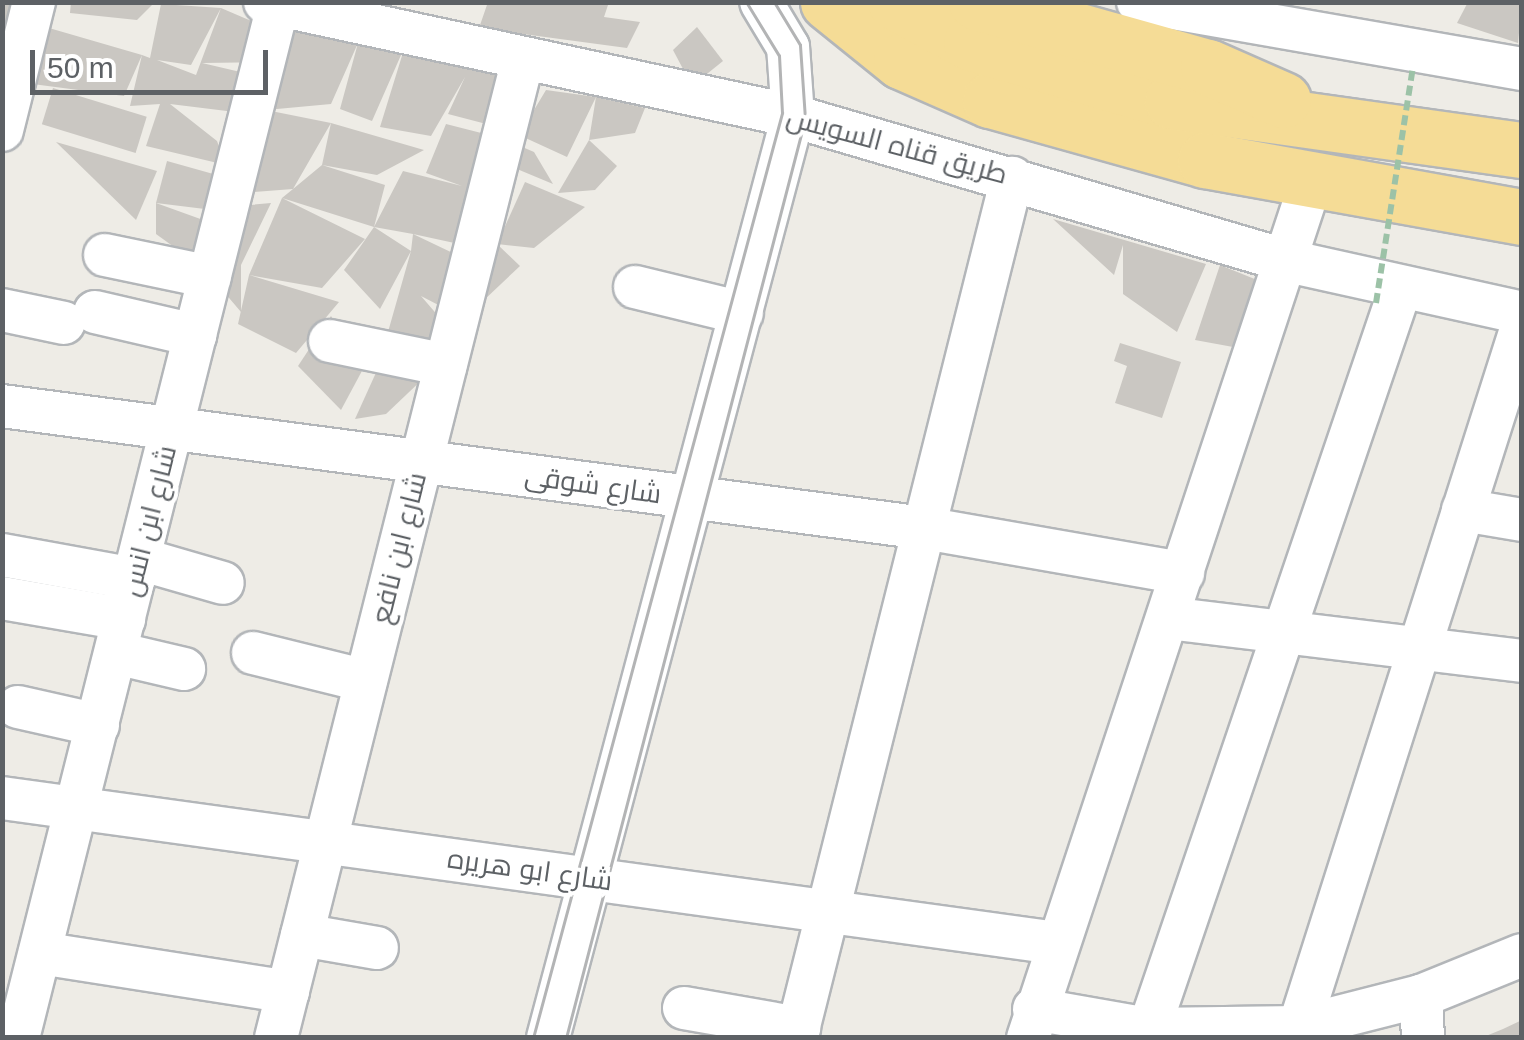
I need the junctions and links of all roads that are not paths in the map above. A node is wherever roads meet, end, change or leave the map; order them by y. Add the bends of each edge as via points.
1 (34, 2) edge
2 (761, 2) edge
3 (828, 2) edge
4 (895, 2) edge
5 (976, 2) edge
6 (1138, 2) edge
7 (272, 4) edge
8 (523, 59) junction
9 (10, 65) edge
10 (1522, 68) edge
11 (794, 116) junction
12 (1331, 122) junction
13 (2, 130) edge
14 (1522, 150) edge
15 (1012, 178) junction
16 (1311, 182) junction
17 (1522, 217) edge
18 (105, 255) dead end
19 (1288, 261) junction
20 (210, 277) junction
21 (635, 286) dead end
22 (1388, 297) junction
23 (2, 310) edge
24 (742, 312) junction
25 (1522, 313) edge
26 (1522, 326) edge
27 (195, 335) junction
28 (330, 341) dead end
29 (446, 365) junction
30 (2, 406) edge
31 (1509, 411) edge
32 (172, 431) junction
33 (420, 462) junction
34 (688, 498) junction
35 (1463, 510) junction
36 (1522, 520) edge
37 (924, 528) junction
38 (2, 555) edge
39 (1183, 573) junction
40 (223, 583) dead end
41 (2, 598) edge
42 (128, 602) junction
43 (1168, 618) junction
44 (1283, 635) junction
45 (1420, 647) junction
46 (253, 654) dead end
47 (1522, 661) edge
48 (184, 668) dead end
49 (366, 682) junction
50 (18, 707) dead end
51 (98, 725) junction
52 (2, 798) edge
53 (76, 808) junction
54 (326, 842) junction
55 (590, 878) junction
56 (828, 912) junction
57 (302, 935) junction
58 (1058, 943) junction
59 (376, 948) dead end
60 (40, 953) junction
61 (1522, 956) edge
62 (288, 992) junction
63 (684, 1008) dead end
64 (1422, 1017) edge
65 (1031, 1024) edge
66 (1319, 1028) edge
67 (1126, 1030) edge
68 (798, 1032) edge
69 (1224, 1034) edge
70 (18, 1038) edge
71 (276, 1038) edge
72 (548, 1038) edge

1 - 9 street
2 - 11 street via 788,47
3 - 16 highway via 901,61 990,100
4 - 12 highway via 1046,69 1172,102
5 - 12 highway via 1208,67
6 - 10 street
7 - 8 street, طريق قناه السويس
7 - 20 street, شارع ابن انس
8 - 11 street, طريق قناه السويس
8 - 29 street, شارع ابن نافع
9 - 13 street
11 - 15 street, طريق قناه السويس
11 - 24 street
12 - 14 highway
15 - 19 street, طريق قناه السويس
15 - 37 street
16 - 17 highway
16 - 19 street
18 - 20 street
19 - 22 street, طريق قناه السويس
19 - 39 street
20 - 27 street, شارع ابن انس
21 - 24 street
22 - 25 street, طريق قناه السويس
22 - 44 street
23 - 27 street
24 - 34 street
26 - 31 street
27 - 32 street, شارع ابن انس
28 - 29 street
29 - 33 street, شارع ابن نافع
30 - 32 street, شارع شوقى
31 - 35 street
32 - 33 street, شارع شوقى
32 - 42 street, شارع ابن انس
33 - 34 street, شارع شوقى
33 - 49 street, شارع ابن نافع
34 - 37 street, شارع شوقى
34 - 55 street
35 - 36 street
35 - 45 street
37 - 39 street, شارع شوقى
37 - 56 street
38 - 42 street
39 - 43 street
40 - 42 street
41 - 42 street
42 - 48 street
42 - 51 street, شارع ابن انس
43 - 44 street
43 - 58 street
44 - 45 street
44 - 67 street
45 - 47 street
45 - 66 street
46 - 49 street
49 - 54 street, شارع ابن نافع
50 - 51 street
51 - 53 street, شارع ابن انس
52 - 53 street, شارع ابو هريره
53 - 54 street, شارع ابو هريره
53 - 60 street, شارع ابن انس
54 - 55 street, شارع ابو هريره
54 - 57 street, شارع ابن نافع
55 - 56 street, شارع ابو هريره
55 - 72 street
56 - 58 street, شارع ابو هريره
56 - 68 street
57 - 59 street
57 - 62 street, شارع ابن نافع
58 - 65 street
60 - 62 street
60 - 70 street, شارع ابن انس
61 - 64 street
62 - 71 street, شارع ابن نافع
63 - 68 street
64 - 66 street
65 - 67 street
66 - 69 street
67 - 69 street

